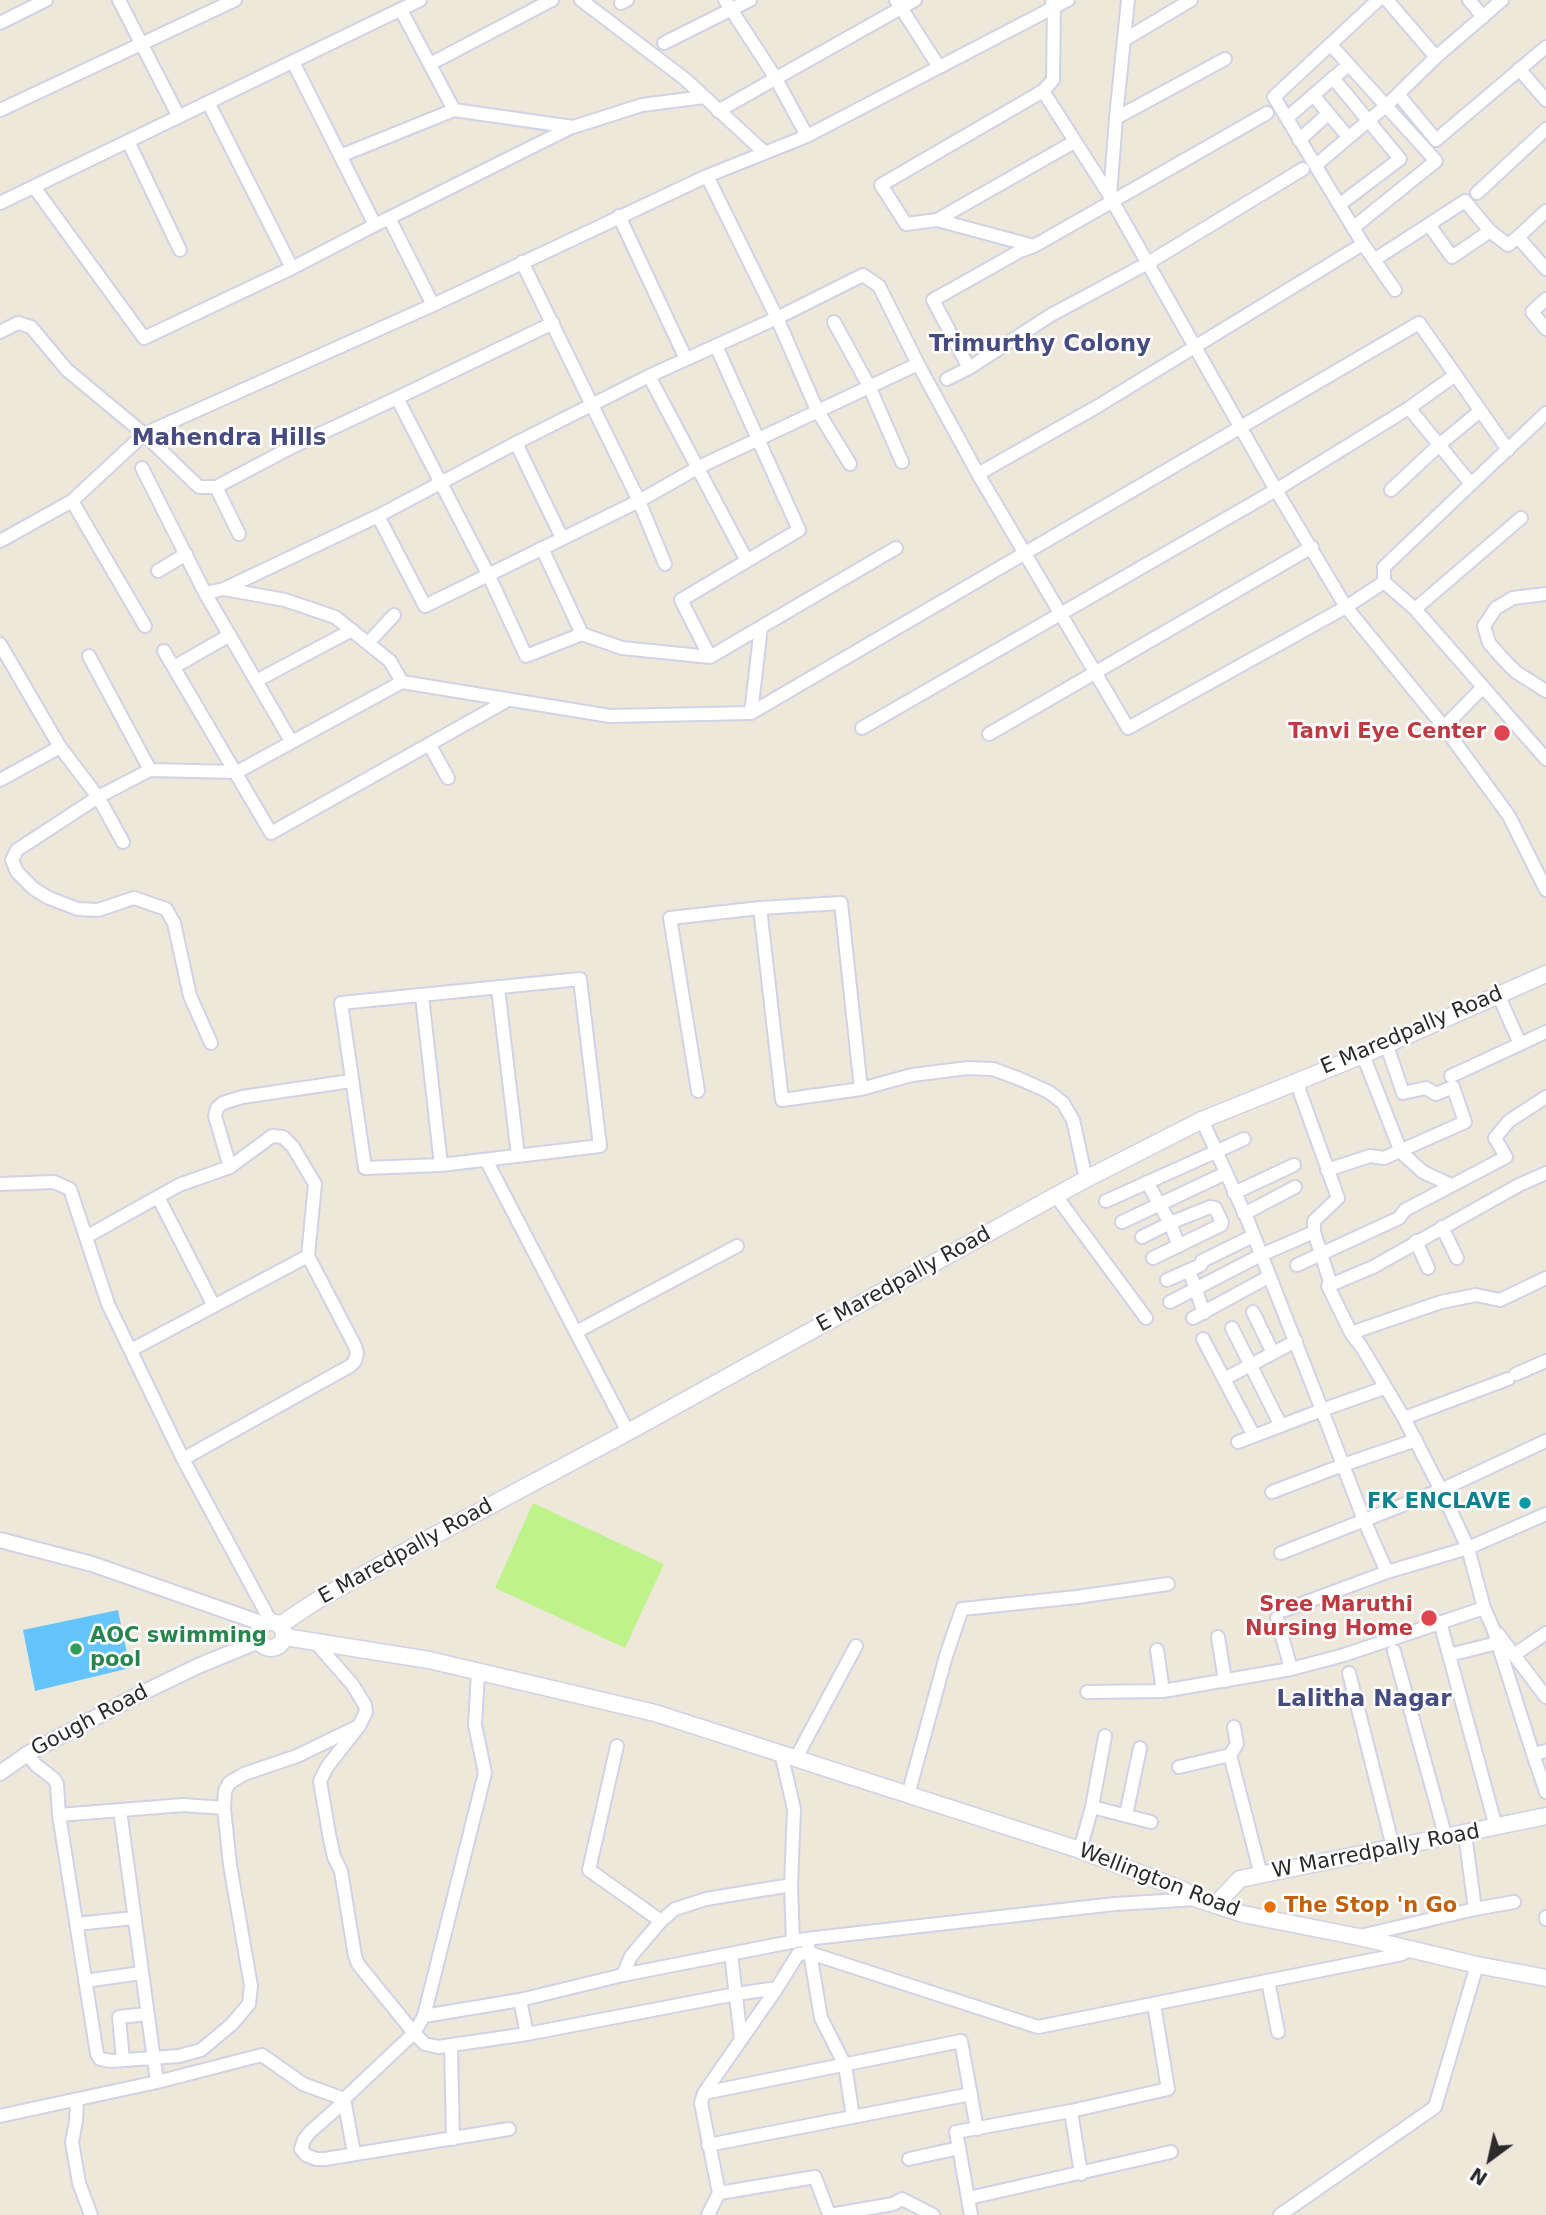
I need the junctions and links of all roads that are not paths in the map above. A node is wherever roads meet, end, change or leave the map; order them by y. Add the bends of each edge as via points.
1 (46, 0) edge
2 (119, 0) edge
3 (235, 0) edge
4 (420, 0) edge
5 (552, 0) edge
6 (581, 0) edge
7 (750, 0) edge
8 (915, 0) edge
9 (1068, 0) edge
10 (1128, 0) edge
11 (1191, 0) edge
12 (1378, 0) edge
13 (1387, 0) edge
14 (1469, 0) edge
15 (1502, 0) edge
16 (899, 4) edge
17 (1052, 4) edge
18 (728, 5) edge
19 (401, 10) junction
20 (1483, 17) junction
21 (0, 23) edge
22 (1124, 40) junction
23 (142, 42) junction
24 (664, 43) dead end
25 (1331, 45) junction
26 (1546, 47) edge
27 (1436, 57) junction
28 (1225, 59) dead end
29 (293, 62) junction
30 (430, 64) junction
31 (1349, 65) junction
32 (939, 67) junction
33 (1519, 69) junction
34 (775, 77) junction
35 (1333, 78) junction
36 (1043, 91) junction
37 (1398, 94) junction
38 (1313, 95) junction
39 (704, 97) junction
40 (1546, 100) edge
41 (208, 103) junction
42 (1387, 105) junction
43 (0, 110) edge
44 (453, 110) junction
45 (718, 111) junction
46 (1267, 113) dead end
47 (1328, 114) junction
48 (179, 117) junction
49 (1116, 118) junction
50 (1287, 118) junction
51 (1367, 121) junction
52 (573, 127) junction
53 (1546, 129) edge
54 (807, 136) junction
55 (1348, 137) junction
56 (1299, 140) junction
57 (128, 141) junction
58 (1074, 142) junction
59 (765, 153) junction
60 (340, 156) junction
61 (1400, 159) junction
62 (1309, 167) junction
63 (706, 176) junction
64 (1415, 177) junction
65 (34, 187) junction
66 (1477, 193) dead end
67 (1111, 199) junction
68 (0, 203) edge
69 (1339, 205) junction
70 (1546, 211) edge
71 (619, 216) junction
72 (389, 218) junction
73 (937, 220) junction
74 (375, 225) junction
75 (1429, 226) junction
76 (1354, 227) junction
77 (1490, 231) junction
78 (1518, 237) junction
79 (1363, 244) junction
80 (1034, 246) junction
81 (180, 250) dead end
82 (1374, 260) junction
83 (522, 262) junction
84 (1147, 263) junction
85 (292, 268) junction
86 (1546, 269) edge
87 (1395, 289) dead end
88 (1546, 299) edge
89 (433, 305) junction
90 (777, 318) junction
91 (835, 322) dead end
92 (552, 323) junction
93 (1546, 329) edge
94 (0, 332) edge
95 (716, 346) junction
96 (1195, 346) junction
97 (686, 359) junction
98 (918, 364) junction
99 (969, 368) junction
100 (649, 376) junction
101 (1454, 376) junction
102 (947, 379) dead end
103 (869, 386) junction
104 (397, 398) junction
105 (592, 404) junction
106 (1409, 408) junction
107 (817, 410) junction
108 (1480, 411) junction
109 (1546, 413) edge
110 (1242, 428) junction
111 (144, 434) junction
112 (760, 440) junction
113 (516, 443) junction
114 (1438, 446) junction
115 (1508, 450) junction
116 (902, 462) dead end
117 (850, 464) dead end
118 (699, 467) junction
119 (142, 468) dead end
120 (978, 474) junction
121 (440, 483) junction
122 (1471, 484) junction
123 (215, 487) junction
124 (1276, 490) junction
125 (1391, 490) dead end
126 (72, 501) junction
127 (639, 501) junction
128 (378, 516) junction
129 (1521, 519) dead end
130 (239, 534) dead end
131 (562, 538) junction
132 (0, 541) edge
133 (1312, 547) junction
134 (542, 548) junction
135 (896, 548) dead end
136 (186, 554) junction
137 (1024, 555) junction
138 (747, 561) junction
139 (666, 564) dead end
140 (158, 571) dead end
141 (489, 576) junction
142 (1384, 582) junction
143 (225, 589) junction
144 (205, 593) junction
145 (1546, 594) edge
146 (1346, 607) junction
147 (1415, 610) junction
148 (1060, 613) junction
149 (394, 615) dead end
150 (145, 626) dead end
151 (761, 627) junction
152 (352, 630) junction
153 (582, 634) junction
154 (230, 635) junction
155 (369, 642) junction
156 (0, 644) edge
157 (164, 651) dead end
158 (89, 656) dead end
159 (710, 657) junction
160 (174, 667) junction
161 (1096, 673) junction
162 (256, 681) junction
163 (402, 682) junction
164 (1483, 687) junction
165 (1546, 691) edge
166 (508, 700) junction
167 (751, 713) junction
168 (1444, 727) junction
169 (862, 728) dead end
170 (989, 734) dead end
171 (291, 741) junction
172 (429, 744) junction
173 (60, 747) junction
174 (1546, 759) edge
175 (150, 770) junction
176 (237, 772) junction
177 (448, 778) dead end
178 (0, 779) edge
179 (98, 797) junction
180 (123, 842) dead end
181 (7, 863) edge
182 (1546, 890) edge
183 (760, 908) junction
184 (1546, 974) edge
185 (498, 988) junction
186 (1498, 994) junction
187 (422, 996) junction
188 (1546, 1032) edge
189 (211, 1043) dead end
190 (1386, 1043) junction
191 (1520, 1044) junction
192 (1363, 1055) junction
193 (1451, 1076) dead end
194 (351, 1081) junction
195 (1296, 1081) junction
196 (861, 1088) junction
197 (698, 1091) dead end
198 (1546, 1097) edge
199 (1202, 1120) junction
200 (1244, 1139) dead end
201 (1216, 1151) junction
202 (1401, 1152) junction
203 (518, 1156) junction
204 (486, 1160) junction
205 (441, 1165) junction
206 (1294, 1165) dead end
207 (230, 1167) junction
208 (1327, 1170) junction
209 (1226, 1173) junction
210 (1546, 1173) edge
211 (1086, 1179) junction
212 (1147, 1182) junction
213 (0, 1184) edge
214 (1451, 1185) junction
215 (1295, 1187) dead end
216 (1234, 1193) junction
217 (1056, 1196) junction
218 (158, 1197) junction
219 (1107, 1200) dead end
220 (1160, 1204) junction
221 (1244, 1214) junction
222 (1122, 1222) dead end
223 (1170, 1223) junction
224 (1442, 1227) junction
225 (1314, 1232) junction
226 (1253, 1236) junction
227 (86, 1237) junction
228 (1142, 1237) dead end
229 (1416, 1241) junction
230 (1178, 1246) junction
231 (737, 1247) dead end
232 (1321, 1254) junction
233 (1261, 1255) junction
234 (308, 1256) junction
235 (1153, 1258) dead end
236 (1457, 1258) dead end
237 (1297, 1265) dead end
238 (1428, 1268) dead end
239 (1189, 1270) junction
240 (1270, 1276) junction
241 (1546, 1278) edge
242 (1167, 1280) dead end
243 (1331, 1285) junction
244 (1197, 1289) junction
245 (1170, 1302) dead end
246 (214, 1306) junction
247 (1253, 1312) dead end
248 (1146, 1318) dead end
249 (1232, 1328) dead end
250 (576, 1332) junction
251 (1351, 1333) junction
252 (1203, 1339) dead end
253 (1296, 1341) junction
254 (131, 1350) junction
255 (1273, 1353) junction
256 (1546, 1361) edge
257 (1251, 1364) junction
258 (1224, 1378) junction
259 (1384, 1388) junction
260 (1322, 1410) junction
261 (1404, 1418) junction
262 (1281, 1426) junction
263 (628, 1432) junction
264 (1254, 1436) junction
265 (1416, 1440) junction
266 (1546, 1441) edge
267 (1238, 1442) dead end
268 (183, 1459) junction
269 (1343, 1465) junction
270 (1441, 1490) junction
271 (1272, 1492) dead end
272 (1546, 1514) edge
273 (1364, 1520) junction
274 (0, 1540) edge
275 (1468, 1548) junction
276 (1281, 1553) dead end
277 (1387, 1572) junction
278 (1168, 1584) dead end
279 (1484, 1608) junction
280 (1440, 1622) junction
281 (275, 1627) junction
282 (1493, 1628) junction
283 (1546, 1633) edge
284 (1218, 1637) dead end
285 (259, 1641) junction
286 (316, 1643) junction
287 (1497, 1643) junction
288 (856, 1646) dead end
289 (1157, 1650) dead end
290 (1394, 1651) dead end
291 (1449, 1655) junction
292 (1514, 1655) junction
293 (1291, 1669) junction
294 (478, 1672) junction
295 (1349, 1673) dead end
296 (1225, 1681) junction
297 (1163, 1691) junction
298 (1087, 1692) dead end
299 (1546, 1697) edge
300 (359, 1726) junction
301 (1234, 1727) dead end
302 (1105, 1736) dead end
303 (617, 1746) dead end
304 (1140, 1748) dead end
305 (1540, 1753) edge
306 (27, 1754) junction
307 (1230, 1755) junction
308 (789, 1756) junction
309 (1179, 1767) dead end
310 (0, 1773) edge
311 (1546, 1792) edge
312 (908, 1794) junction
313 (1093, 1807) junction
314 (224, 1808) junction
315 (120, 1810) junction
316 (59, 1815) junction
317 (1126, 1815) junction
318 (1546, 1816) edge
319 (1151, 1822) dead end
320 (1496, 1827) junction
321 (1465, 1834) junction
322 (1446, 1838) junction
323 (1392, 1847) junction
324 (1080, 1850) junction
325 (1261, 1875) junction
326 (791, 1885) junction
327 (1197, 1899) junction
328 (1514, 1902) dead end
329 (1215, 1905) junction
330 (1475, 1909) junction
331 (134, 1918) junction
332 (662, 1921) junction
333 (76, 1924) junction
334 (1359, 1937) junction
335 (806, 1940) junction
336 (793, 1942) junction
337 (1411, 1950) junction
338 (810, 1953) junction
339 (732, 1954) junction
340 (1477, 1965) junction
341 (141, 1973) junction
342 (623, 1975) junction
343 (1546, 1978) edge
344 (85, 1981) junction
345 (1268, 1981) junction
346 (778, 1988) junction
347 (736, 1994) junction
348 (520, 2000) junction
349 (1154, 2004) junction
350 (147, 2014) junction
351 (424, 2016) junction
352 (1278, 2032) dead end
353 (414, 2033) junction
354 (527, 2034) junction
355 (741, 2039) junction
356 (450, 2046) junction
357 (153, 2057) junction
358 (123, 2060) junction
359 (845, 2065) junction
360 (157, 2082) junction
361 (704, 2093) junction
362 (971, 2094) junction
363 (77, 2099) junction
364 (344, 2100) junction
365 (1071, 2111) junction
366 (0, 2116) edge
367 (853, 2117) junction
368 (509, 2129) dead end
369 (977, 2129) junction
370 (453, 2139) junction
371 (708, 2145) junction
372 (959, 2148) junction
373 (1171, 2152) dead end
374 (354, 2153) junction
375 (909, 2159) dead end
376 (1081, 2174) junction
377 (719, 2193) junction
378 (969, 2198) junction
379 (91, 2215) edge
380 (708, 2215) edge
381 (830, 2215) edge
382 (933, 2215) edge
383 (971, 2215) edge
384 (1280, 2215) edge

1 - 21 street
2 - 23 street
3 - 23 street
4 - 19 street
5 - 30 street
6 - 39 street
7 - 18 street
8 - 16 street
9 - 17 street
10 - 22 street
11 - 22 street
12 - 25 street
13 - 27 street
14 - 20 street
15 - 20 street
16 - 32 street
16 - 34 street
17 - 32 street
17 - 36 street via 1053,80
18 - 24 street
18 - 34 street
19 - 29 street
19 - 30 street
20 - 27 street
22 - 49 street
23 - 43 street
23 - 48 street
25 - 31 street
25 - 50 street via 1274,97
26 - 33 street
27 - 37 street
28 - 49 street
29 - 41 street
29 - 60 street
30 - 44 street
31 - 35 street
31 - 42 street
32 - 54 street
33 - 37 street via 1436,141
33 - 40 street
34 - 45 street
34 - 54 street
35 - 38 street
35 - 51 street
36 - 58 street
36 - 73 street via 881,184 906,224
37 - 42 street
38 - 47 street
38 - 50 street
39 - 45 street
39 - 52 street via 642,105
41 - 48 street
41 - 85 street
42 - 51 street
42 - 64 street via 1436,160
44 - 52 street
44 - 60 street
45 - 59 street
46 - 67 street
47 - 55 street
47 - 56 street
48 - 57 street
49 - 67 street
50 - 56 street
51 - 55 street
51 - 61 street
52 - 72 street
53 - 66 street
54 - 59 street
55 - 62 street
56 - 62 street
57 - 65 street
57 - 81 street
58 - 67 street
58 - 73 street
59 - 63 street
60 - 74 street
61 - 64 street
61 - 69 street
62 - 69 street
62 - 84 street
63 - 71 street
63 - 90 street
64 - 76 street
65 - 68 street
65 - 85 street via 144,338
67 - 80 street
67 - 84 street
69 - 76 street
70 - 78 street
71 - 83 street
71 - 97 street
72 - 74 street
72 - 89 street
73 - 80 street
74 - 85 street
75 - 77 street via 1465,201
75 - 77 street via 1452,257
75 - 82 street
76 - 79 street
77 - 78 street via 1508,245
78 - 86 street
79 - 82 street
79 - 96 street
80 - 99 street via 933,300
82 - 87 street
83 - 89 street
83 - 92 street
84 - 96 street
84 - 99 street via 1051,315
88 - 93 street via 1532,312
89 - 111 street
90 - 95 street
90 - 98 street via 863,275 879,286
90 - 107 street
91 - 103 street
92 - 104 street
92 - 105 street
94 - 111 street via 18,323 32,327 67,370
95 - 97 street
95 - 112 street
96 - 110 street
96 - 120 street
97 - 100 street
98 - 103 street
98 - 120 street
99 - 102 street
100 - 105 street
100 - 118 street
101 - 106 street
101 - 108 street
101 - 110 street via 1419,323
103 - 107 street
103 - 116 street
104 - 121 street
104 - 123 street
105 - 113 street
105 - 127 street
106 - 114 street
106 - 124 street
107 - 112 street
107 - 117 street
108 - 114 street
108 - 115 street
109 - 115 street
110 - 124 street
110 - 137 street
111 - 123 street via 199,487
111 - 126 street
112 - 118 street
112 - 138 street via 799,530
113 - 121 street
113 - 131 street
114 - 122 street
114 - 125 street
115 - 122 street
118 - 127 street
118 - 138 street
119 - 136 street
120 - 137 street
121 - 128 street
121 - 141 street
122 - 142 street via 1384,567
123 - 130 street
124 - 133 street
124 - 148 street
126 - 132 street
126 - 150 street
127 - 131 street
127 - 139 street
128 - 141 street via 425,606
128 - 143 street
129 - 147 street
131 - 134 street
133 - 146 street
133 - 161 street
134 - 141 street
134 - 153 street
135 - 151 street
136 - 140 street
136 - 144 street
137 - 148 street
137 - 167 street
138 - 159 street via 681,600
141 - 153 street via 526,656
142 - 146 street
142 - 147 street
143 - 144 street
143 - 152 street via 285,600 335,617
144 - 154 street
145 - 165 street via 1513,598 1496,608 1484,626 1489,643 1504,660
146 - 161 street via 1128,728
146 - 168 street
147 - 164 street
148 - 161 street
148 - 169 street
149 - 155 street
151 - 159 street
151 - 167 street
152 - 155 street
152 - 162 street
153 - 159 street via 622,648
154 - 160 street
154 - 162 street
155 - 163 street via 390,661
156 - 173 street
157 - 160 street
158 - 175 street
160 - 176 street
161 - 170 street
162 - 171 street
163 - 166 street
163 - 171 street
164 - 168 street
164 - 174 street
166 - 167 street via 610,716
166 - 172 street
168 - 182 street via 1509,816
171 - 176 street
172 - 176 street via 271,833
172 - 177 street
173 - 178 street
173 - 179 street
175 - 176 street
175 - 179 street
179 - 180 street
179 - 181 street via 16,850
181 - 189 street via 34,889 78,909 98,910 134,898 166,909 174,923 190,996
183 - 196 street via 841,903
183 - 196 street via 782,1100
183 - 197 street via 670,918
184 - 186 main road, E Maredpally Road
185 - 187 street
185 - 203 street
185 - 203 street via 580,979 591,1069 600,1146
186 - 190 main road, E Maredpally Road
186 - 191 street
187 - 194 street via 341,1003
187 - 205 street
188 - 191 street
190 - 192 main road, E Maredpally Road
190 - 202 street via 1403,1093 1426,1088 1436,1094 1453,1087 1465,1122
191 - 193 street
192 - 195 main road, E Maredpally Road
192 - 202 street
194 - 205 street via 365,1168
194 - 207 street via 223,1103 215,1116
195 - 199 main road, E Maredpally Road
195 - 208 street
196 - 211 street via 968,1068 993,1069 1020,1079 1063,1103 1073,1120
198 - 214 street via 1509,1121 1495,1138 1506,1157
199 - 201 street
199 - 211 main road, E Maredpally Road
200 - 201 street
201 - 209 street
201 - 212 street
202 - 208 street
202 - 214 street via 1423,1172
203 - 204 street
204 - 205 street
204 - 250 street
206 - 216 street
207 - 218 street
207 - 234 street via 272,1136 283,1137 293,1147 315,1184
208 - 225 street via 1338,1198 1314,1221
209 - 216 street
209 - 220 street
210 - 224 street
211 - 217 main road, E Maredpally Road
212 - 219 street
212 - 220 street
213 - 227 street via 65,1185 74,1197
214 - 232 street via 1405,1210 1399,1218
215 - 221 street
216 - 221 street
217 - 248 street
217 - 263 main road, E Maredpally Road
218 - 227 street
218 - 246 street
220 - 222 street
220 - 223 street
221 - 226 street
223 - 228 street
223 - 230 street
223 - 230 street via 1213,1206 1222,1222
224 - 229 street
224 - 236 street
225 - 232 street
225 - 233 street
226 - 233 street
226 - 239 street
227 - 254 street via 108,1304
229 - 238 street
229 - 243 street
230 - 235 street
231 - 250 street
232 - 237 street
232 - 243 street
233 - 240 street
233 - 244 street
234 - 246 street
234 - 268 street via 355,1346 355,1361
239 - 242 street
239 - 244 street
240 - 244 street via 1198,1315
240 - 253 street
241 - 251 street via 1500,1300 1476,1295 1441,1302
243 - 251 street via 1331,1297
244 - 245 street
246 - 254 street
247 - 255 street
249 - 257 street
250 - 263 street
251 - 259 street
252 - 258 street
253 - 255 street
253 - 260 street
254 - 268 street
255 - 257 street
256 - 261 street
257 - 258 street
257 - 262 street
258 - 264 street
259 - 260 street
259 - 261 street
260 - 262 street
260 - 269 street
261 - 265 street
262 - 264 street
263 - 281 main road, E Maredpally Road
264 - 267 street
265 - 269 street
265 - 270 street
266 - 270 street
268 - 281 street
269 - 271 street
269 - 273 street
270 - 273 street
270 - 275 street
272 - 275 street
273 - 276 street
273 - 277 street
274 - 281 street via 92,1564
275 - 277 street
275 - 279 street
277 - 293 street via 1281,1614
278 - 312 street via 962,1609
279 - 280 street
279 - 282 street
280 - 291 street
280 - 293 street
281 - 285 main road via 258,1632
281 - 285 main road via 282,1644 267,1648
281 - 286 main road, Wellington Road
282 - 287 street
282 - 292 street
283 - 292 street
284 - 296 street
285 - 306 street, Gough Road via 167,1680
286 - 294 main road, Wellington Road
286 - 300 street via 365,1705
287 - 291 street
287 - 305 street
288 - 308 street
289 - 297 street
290 - 322 street
291 - 320 street
292 - 299 street
293 - 296 street
294 - 308 main road, Wellington Road via 655,1713
294 - 351 street via 475,1726 485,1773
295 - 323 street
296 - 297 street
297 - 298 street
300 - 314 street via 285,1761 236,1777 225,1791
300 - 353 street via 322,1773 320,1789 358,1964
301 - 307 street via 1237,1744
302 - 313 street
303 - 332 street via 589,1870
304 - 317 street
305 - 311 street
306 - 310 street, Gough Road
306 - 316 street via 54,1779
307 - 309 street
307 - 325 street
308 - 312 main road, Wellington Road
308 - 326 street
312 - 324 main road, Wellington Road
313 - 317 street
313 - 324 street
314 - 315 street via 183,1805
314 - 357 street via 251,1986 249,2004 201,2050
315 - 316 street
315 - 331 street
316 - 333 street
317 - 319 street
318 - 320 main road, W Marredpally Road
320 - 321 main road, W Marredpally Road
321 - 322 main road, W Marredpally Road
321 - 330 street
322 - 323 main road, W Marredpally Road
323 - 325 main road, W Marredpally Road
324 - 327 main road, Wellington Road
325 - 329 main road, W Marredpally Road via 1240,1879
326 - 332 street via 706,1899 675,1909
326 - 336 street
327 - 329 main road, Wellington Road
327 - 335 street via 1115,1904
328 - 330 street
329 - 334 main road, Wellington Road
330 - 334 street
331 - 333 street
331 - 341 street
332 - 342 street via 631,1956
333 - 344 street
334 - 337 main road, Wellington Road
335 - 336 street
335 - 338 street
336 - 339 street
337 - 340 main road, Wellington Road
337 - 345 street
338 - 346 street via 797,1954
338 - 349 street via 1038,2027
338 - 359 street via 821,2018
339 - 342 street
339 - 347 street
340 - 343 main road, Wellington Road
340 - 384 street via 1435,2107
341 - 344 street
341 - 350 street
342 - 348 street
344 - 358 street via 97,2054 105,2061
345 - 349 street
345 - 352 street
346 - 347 street
346 - 355 street
347 - 354 street
347 - 355 street
348 - 351 street
348 - 354 street
349 - 365 street via 1168,2089
350 - 357 street
350 - 358 street via 119,2017
351 - 353 street
353 - 356 street via 430,2046
353 - 364 street
354 - 356 street
355 - 361 street
356 - 370 street
357 - 358 street
357 - 360 street
359 - 361 street
359 - 362 street via 961,2041
359 - 367 street
360 - 363 street
360 - 364 street via 262,2055 303,2084
361 - 371 street via 701,2103
362 - 367 street
362 - 369 street
363 - 366 street
363 - 379 street via 72,2142 79,2183
364 - 374 street
364 - 374 street via 310,2132 301,2149 316,2159
365 - 369 street
365 - 376 street
367 - 371 street
368 - 370 street
369 - 372 street via 956,2132
370 - 374 street
371 - 377 street
372 - 375 street
372 - 378 street
373 - 376 street
376 - 378 street
377 - 380 street
377 - 381 street via 815,2178
378 - 383 street
381 - 382 street via 902,2199

